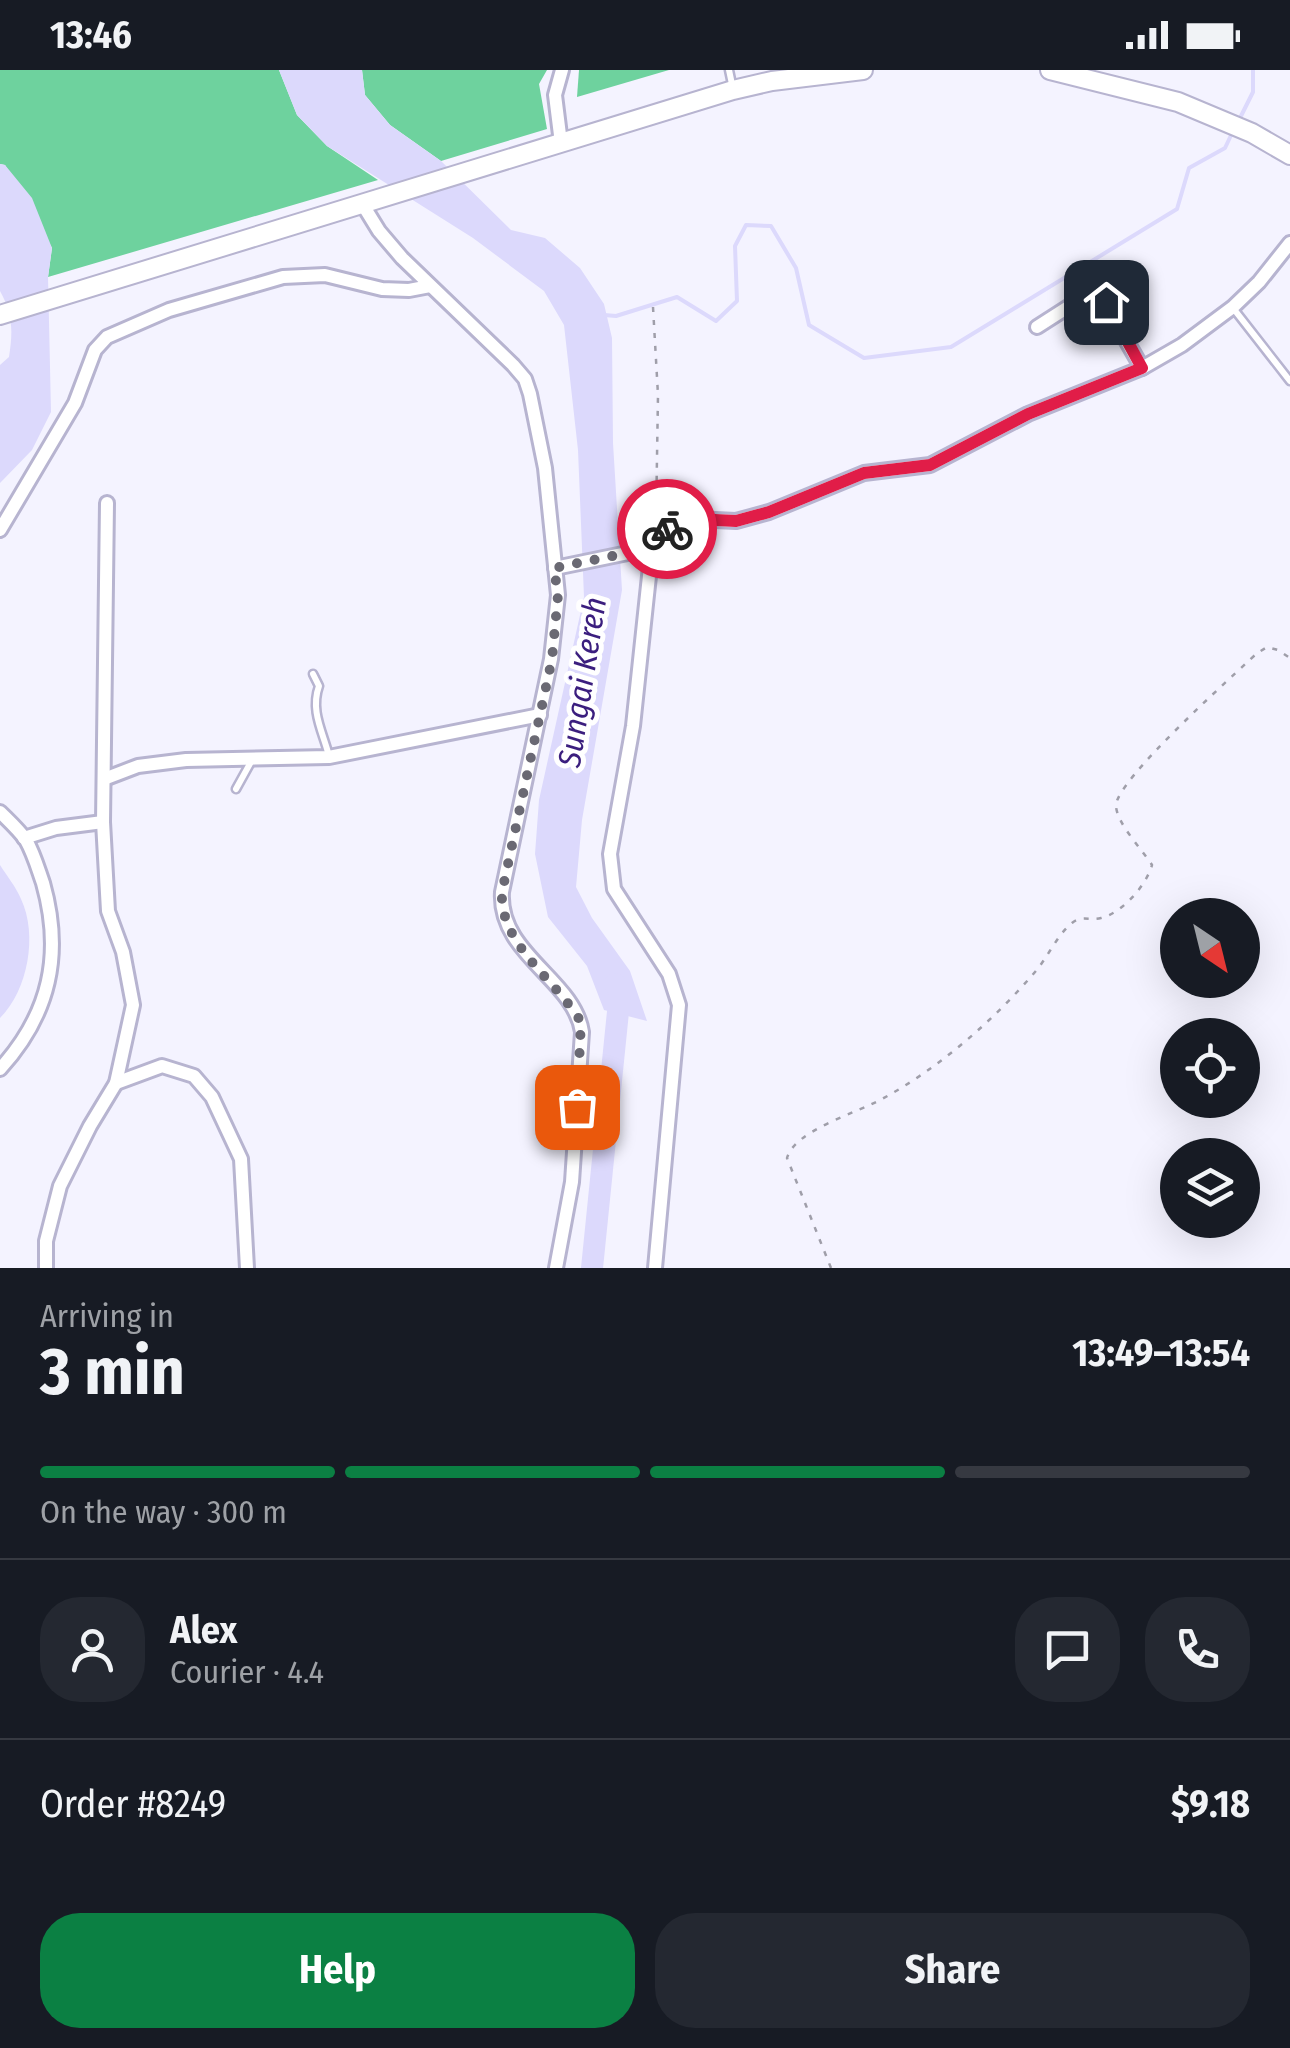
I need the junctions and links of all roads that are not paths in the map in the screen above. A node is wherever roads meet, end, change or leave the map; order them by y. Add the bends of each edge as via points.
1 (562, 70) edge
2 (729, 70) edge
3 (863, 70) edge
4 (1050, 70) edge
5 (734, 90) junction
6 (561, 144) junction
7 (1290, 155) edge
8 (367, 203) junction
9 (1290, 243) edge
10 (430, 286) junction
11 (1232, 307) junction
12 (0, 315) edge
13 (1037, 327) dead end
14 (1142, 368) junction
15 (1290, 382) edge
16 (106, 504) dead end
17 (0, 530) edge
18 (652, 548) junction
19 (559, 567) junction
20 (313, 674) dead end
21 (540, 715) junction
22 (329, 757) junction
23 (252, 758) junction
24 (104, 779) junction
25 (236, 788) dead end
26 (0, 812) edge
27 (103, 822) junction
28 (24, 838) junction
29 (0, 1068) edge
30 (116, 1083) junction
31 (46, 1268) edge
32 (247, 1268) edge
33 (556, 1268) edge
34 (656, 1268) edge

1 - 6 street via 555,95
2 - 5 lane
3 - 5 street
4 - 7 street via 1178,102
5 - 6 street
6 - 8 street
8 - 10 street via 378,231
8 - 12 street
9 - 11 street
10 - 17 street via 382,289 324,275 283,277 107,336
10 - 19 street via 525,379
11 - 14 street
11 - 15 lane
13 - 14 street via 1076,302 1101,296
14 - 18 street via 1028,414 930,465 864,473 736,521 694,519 660,533
16 - 24 street
18 - 19 street
18 - 34 street via 633,726 610,854 614,890 670,974 680,1005
19 - 21 street
20 - 22 lane via 314,712
21 - 22 street
21 - 33 street via 501,913 581,1022 572,1182
22 - 23 street
23 - 24 street via 138,766
23 - 25 lane
24 - 27 street
26 - 28 street
27 - 28 street
27 - 30 street via 108,911 134,1006
28 - 29 street via 50,907 51,963 35,1024
30 - 31 street via 60,1186
30 - 32 street via 162,1066 177,1068 212,1097 241,1159

